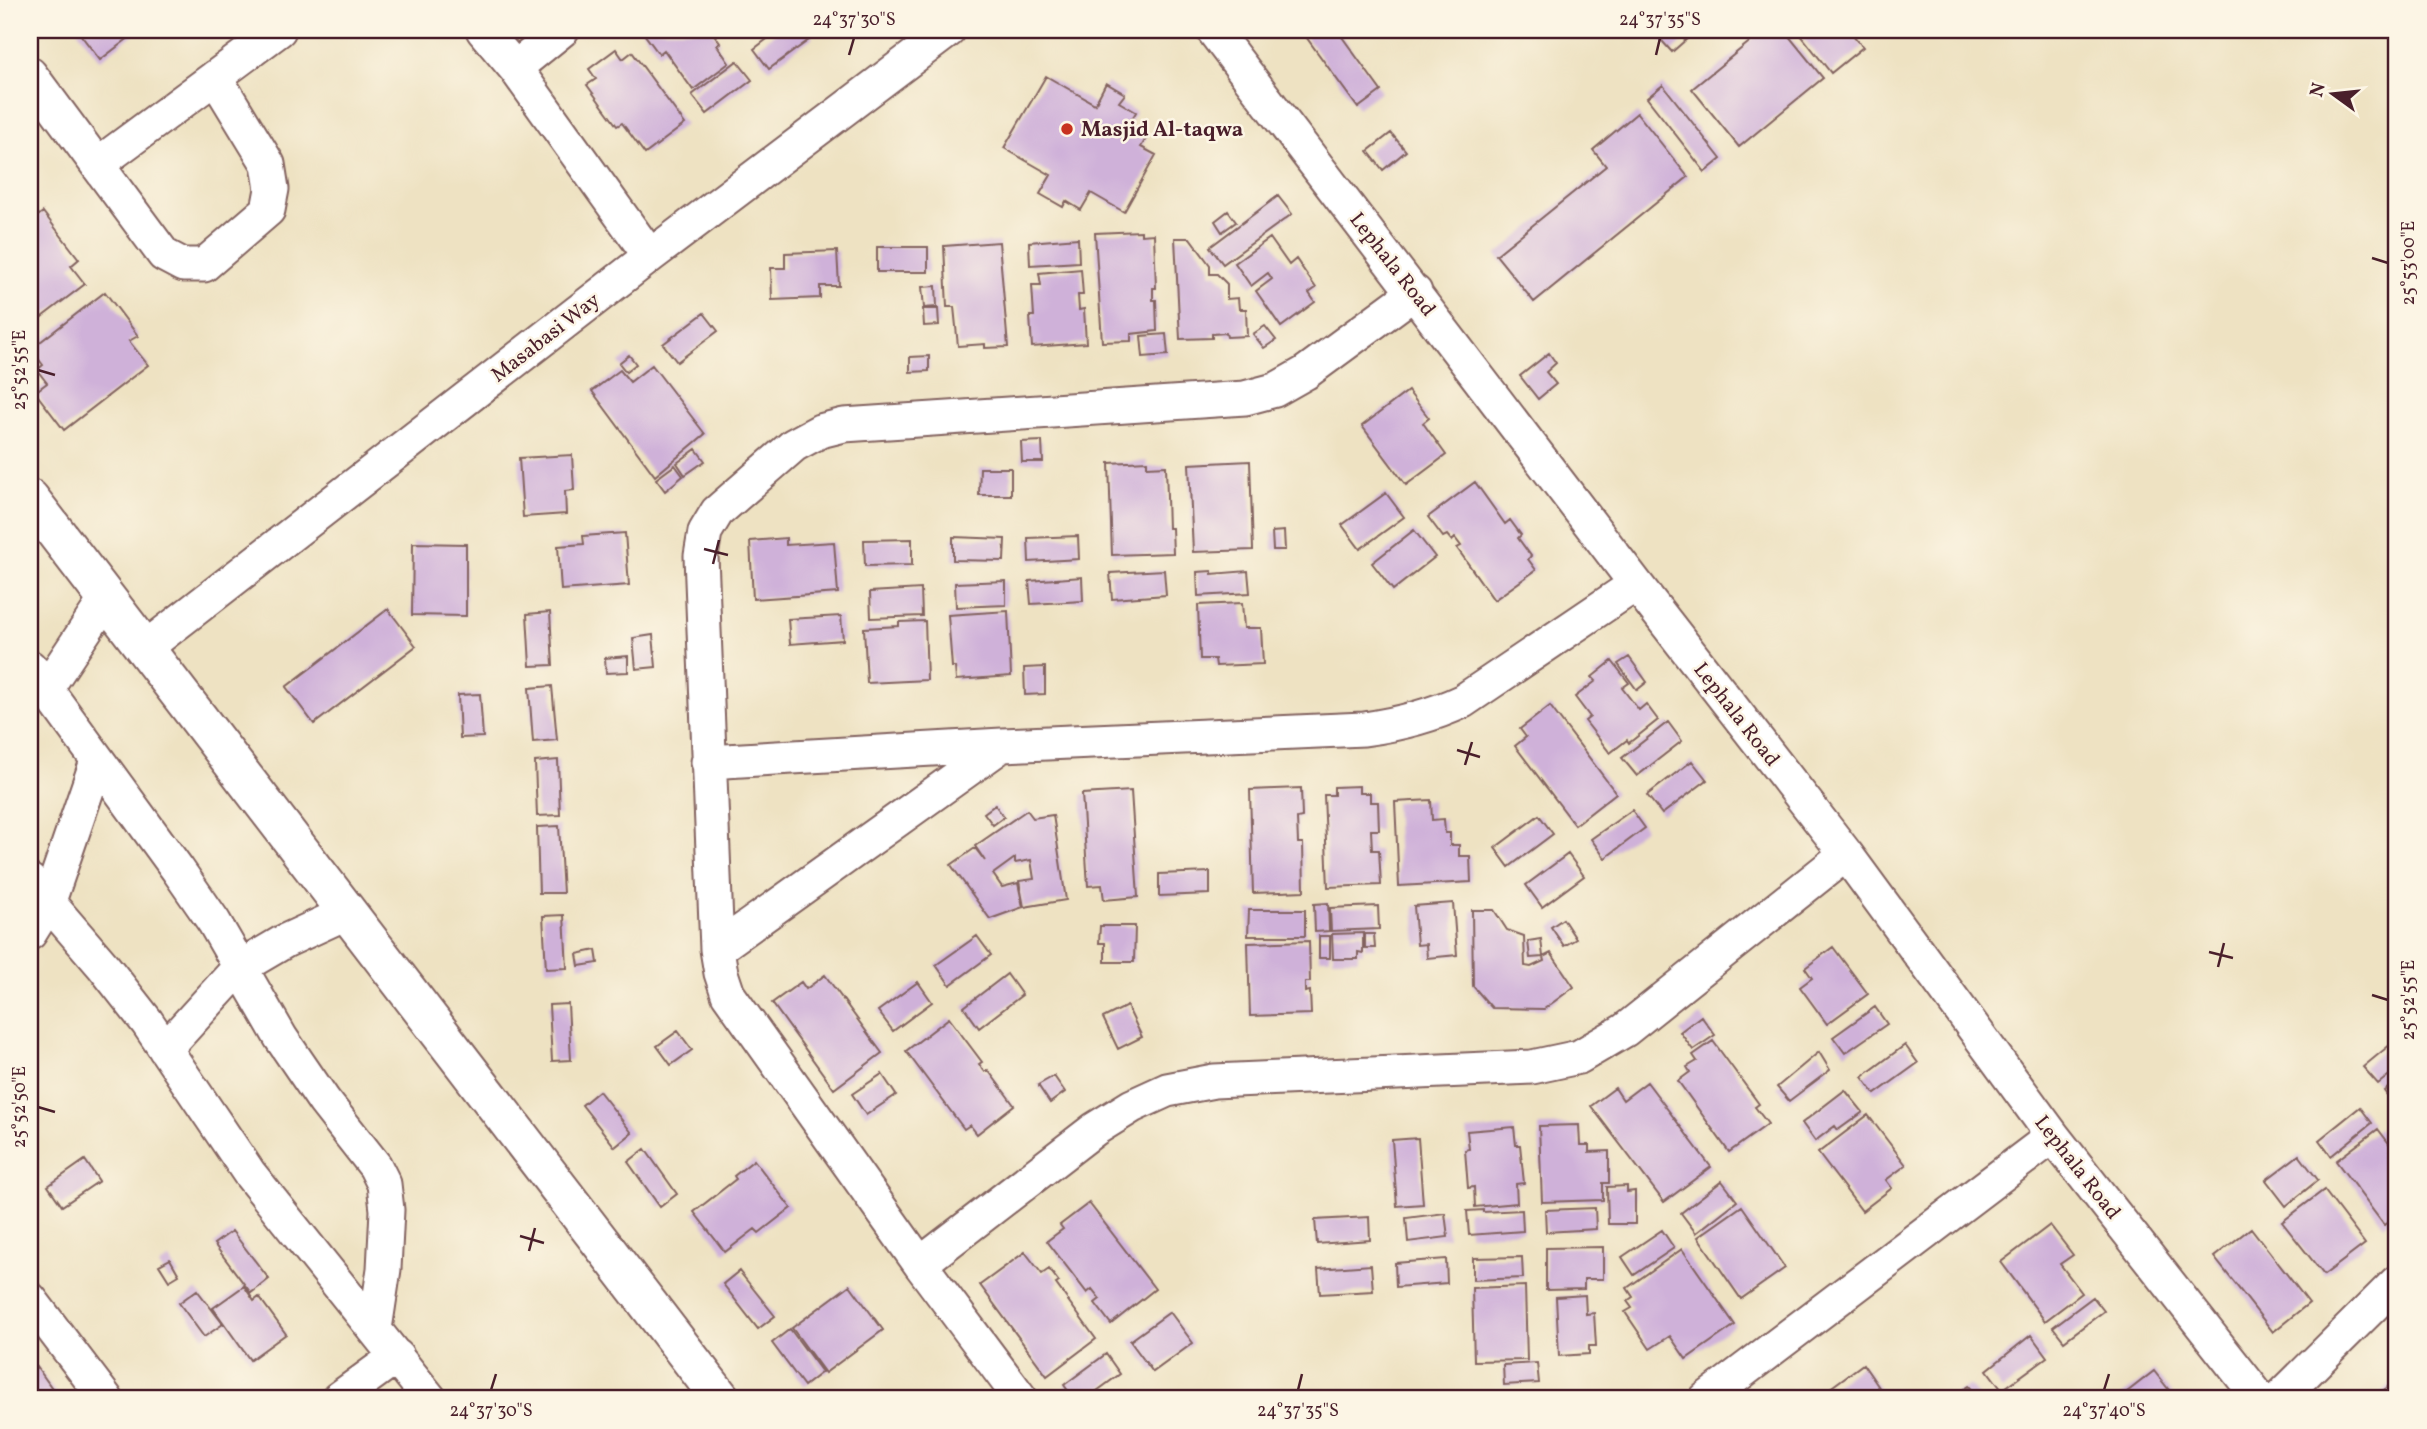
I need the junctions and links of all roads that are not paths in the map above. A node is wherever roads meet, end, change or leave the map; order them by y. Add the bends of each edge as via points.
1 (279, 30) edge
2 (483, 30) edge
3 (562, 30) edge
4 (949, 30) edge
5 (1213, 30) edge
6 (515, 68) junction
7 (30, 74) edge
8 (215, 77) junction
9 (98, 164) junction
10 (650, 256) junction
11 (1415, 292) junction
12 (30, 499) edge
13 (1636, 584) junction
14 (106, 599) junction
15 (145, 648) junction
16 (38, 678) edge
17 (1002, 745) junction
18 (97, 761) junction
19 (708, 762) junction
20 (1846, 854) junction
21 (39, 893) edge
22 (348, 912) junction
23 (30, 933) edge
24 (717, 949) junction
25 (239, 968) junction
26 (165, 1049) junction
27 (2053, 1136) junction
28 (920, 1264) junction
29 (2397, 1282) edge
30 (30, 1299) edge
31 (375, 1329) junction
32 (397, 1356) junction
33 (106, 1399) edge
34 (338, 1399) edge
35 (430, 1399) edge
36 (721, 1399) edge
37 (1021, 1399) edge
38 (1706, 1399) edge
39 (2260, 1399) edge
40 (2279, 1399) edge

1 - 8 street
2 - 6 street
3 - 6 street
4 - 10 street, Masabasi Way
5 - 11 street, Lephala Road
6 - 10 street
7 - 9 street
8 - 9 street
8 - 9 street via 268,164 272,188 268,210 204,265 183,265 164,254
10 - 15 street, Masabasi Way
11 - 13 street, Lephala Road
11 - 19 street via 1305,373 1275,390 1245,398 844,425 794,445 717,512 705,532 701,556
12 - 14 main road
13 - 17 street via 1464,701 1405,723 1364,729
13 - 20 street, Lephala Road
14 - 15 main road
14 - 16 street
15 - 22 main road
16 - 18 street
17 - 19 street
17 - 24 street
18 - 21 street
18 - 25 street via 207,912
19 - 24 street
20 - 27 street, Lephala Road
20 - 28 street via 1625,1030 1579,1057 1532,1067 1214,1081 1167,1090 1095,1129
21 - 23 street
21 - 26 street via 104,967
22 - 25 street
22 - 36 main road
24 - 28 street via 728,994
25 - 26 street
25 - 31 street via 281,1038 384,1184 384,1269
26 - 31 street via 249,1173
27 - 38 street
27 - 39 street, Lephala Road
28 - 37 street
29 - 40 street
30 - 33 street
31 - 32 street
32 - 34 street
32 - 35 street

